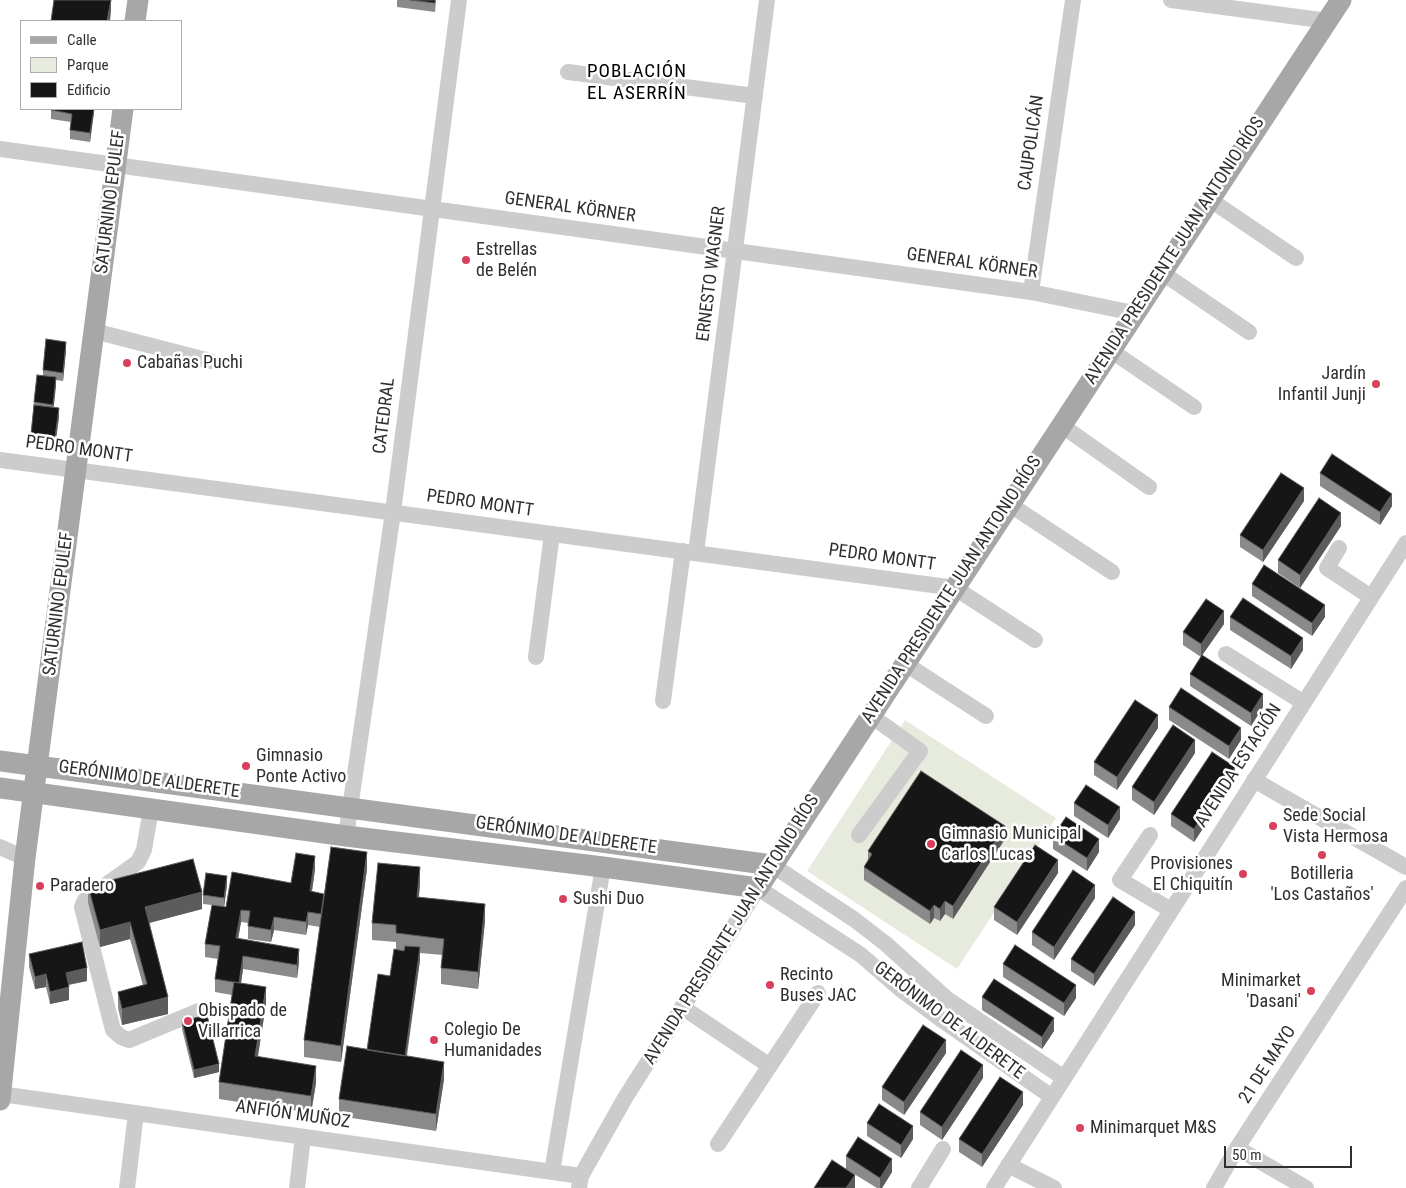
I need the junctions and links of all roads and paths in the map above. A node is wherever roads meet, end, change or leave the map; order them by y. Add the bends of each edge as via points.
1 (138, 0) edge
2 (458, 0) edge
3 (768, 0) edge
4 (1072, 0) edge
5 (1171, 0) edge
6 (1341, 0) edge
7 (135, 20) edge
8 (1328, 21) junction
9 (568, 72) dead end
10 (755, 96) junction
11 (124, 110) edge
12 (0, 149) edge
13 (116, 165) junction
14 (1209, 200) junction
15 (432, 210) junction
16 (735, 251) junction
17 (1296, 258) dead end
18 (1161, 272) junction
19 (1031, 292) junction
20 (1134, 313) junction
21 (94, 331) junction
22 (1249, 332) dead end
23 (1110, 350) junction
24 (210, 361) dead end
25 (1194, 406) dead end
26 (1061, 425) junction
27 (0, 460) edge
28 (76, 470) junction
29 (1149, 487) dead end
30 (1009, 504) junction
31 (393, 512) junction
32 (552, 534) junction
33 (1406, 543) edge
34 (1339, 548) dead end
35 (690, 552) junction
36 (1112, 572) dead end
37 (955, 588) junction
38 (1372, 597) junction
39 (1035, 640) dead end
40 (1226, 654) dead end
41 (536, 656) dead end
42 (904, 663) junction
43 (663, 701) dead end
44 (1304, 703) junction
45 (870, 715) junction
46 (986, 716) dead end
47 (0, 761) edge
48 (38, 765) junction
49 (1254, 780) junction
50 (0, 788) edge
51 (34, 792) junction
52 (350, 807) junction
53 (151, 809) junction
54 (859, 835) dead end
55 (1150, 835) dead end
56 (346, 836) junction
57 (0, 847) edge
58 (25, 858) junction
59 (772, 864) junction
60 (603, 867) junction
61 (1406, 867) edge
62 (758, 888) junction
63 (1406, 888) edge
64 (1171, 910) junction
65 (818, 993) dead end
66 (682, 1007) junction
67 (199, 1011) dead end
68 (770, 1066) junction
69 (1064, 1078) junction
70 (0, 1095) edge
71 (1052, 1097) junction
72 (0, 1100) edge
73 (136, 1113) junction
74 (303, 1137) junction
75 (718, 1144) dead end
76 (1237, 1148) junction
77 (943, 1149) dead end
78 (1008, 1165) junction
79 (552, 1172) junction
80 (580, 1182) edge
81 (126, 1188) edge
82 (297, 1188) edge
83 (919, 1188) edge
84 (994, 1188) edge
85 (1054, 1188) edge
86 (1214, 1188) edge
87 (1306, 1188) edge

1 - 7 main road
2 - 15 street, CATEDRAL
3 - 10 street, ERNESTO WAGNER
4 - 19 street, CAUPOLICÁN
5 - 8 street
6 - 8 main road, AVENIDA PRESIDENTE JUAN ANTONIO RÍOS
8 - 14 main road, AVENIDA PRESIDENTE JUAN ANTONIO RÍOS
9 - 10 street
10 - 16 street, ERNESTO WAGNER
11 - 13 main road, SATURNINO EPULEF
12 - 13 street, GENERAL KÖRNER
13 - 15 street, GENERAL KÖRNER
13 - 21 main road, SATURNINO EPULEF
14 - 17 street
14 - 18 main road, AVENIDA PRESIDENTE JUAN ANTONIO RÍOS
15 - 16 street, GENERAL KÖRNER
15 - 31 street, CATEDRAL
16 - 19 street, GENERAL KÖRNER
16 - 35 street, ERNESTO WAGNER
18 - 20 main road, AVENIDA PRESIDENTE JUAN ANTONIO RÍOS
18 - 22 street
19 - 20 street, GENERAL KÖRNER
20 - 23 main road, AVENIDA PRESIDENTE JUAN ANTONIO RÍOS
21 - 24 street
21 - 28 main road, SATURNINO EPULEF
23 - 25 street
23 - 26 main road, AVENIDA PRESIDENTE JUAN ANTONIO RÍOS
26 - 29 street
26 - 30 main road, AVENIDA PRESIDENTE JUAN ANTONIO RÍOS
27 - 28 street, PEDRO MONTT
28 - 31 street, PEDRO MONTT
28 - 48 main road, SATURNINO EPULEF
30 - 36 street
30 - 37 main road, AVENIDA PRESIDENTE JUAN ANTONIO RÍOS
31 - 32 street, PEDRO MONTT
31 - 52 street, CATEDRAL
32 - 35 street, PEDRO MONTT
32 - 41 street
33 - 38 street, AVENIDA ESTACIÓN
34 - 38 street via 1327,568
35 - 37 street, PEDRO MONTT
35 - 43 street, ERNESTO WAGNER
37 - 39 street
37 - 42 main road, AVENIDA PRESIDENTE JUAN ANTONIO RÍOS
38 - 44 street, AVENIDA ESTACIÓN
40 - 44 street
42 - 45 main road, AVENIDA PRESIDENTE JUAN ANTONIO RÍOS
42 - 46 street
44 - 49 street, AVENIDA ESTACIÓN
45 - 54 street via 920,751
45 - 59 main road, AVENIDA PRESIDENTE JUAN ANTONIO RÍOS
47 - 48 main road, GERÓNIMO DE ALDERETE
48 - 51 main road, SATURNINO EPULEF
48 - 52 main road, GERÓNIMO DE ALDERETE
49 - 61 street
49 - 64 street, AVENIDA ESTACIÓN
50 - 51 main road, GERÓNIMO DE ALDERETE
51 - 53 main road, GERÓNIMO DE ALDERETE
51 - 58 main road, SATURNINO EPULEF
52 - 56 street, CATEDRAL
52 - 59 main road, GERÓNIMO DE ALDERETE
53 - 56 main road, GERÓNIMO DE ALDERETE
53 - 67 street via 144,850 138,862 84,900 82,907 113,1030 129,1040
55 - 64 street via 1120,880
56 - 60 main road, GERÓNIMO DE ALDERETE
57 - 58 street
58 - 70 main road, SATURNINO EPULEF
59 - 62 main road, AVENIDA PRESIDENTE JUAN ANTONIO RÍOS
59 - 69 street, GERÓNIMO DE ALDERETE via 855,920 947,999
60 - 62 main road, GERÓNIMO DE ALDERETE
60 - 79 street
62 - 66 street, AVENIDA PRESIDENTE JUAN ANTONIO RÍOS
62 - 71 street, GERÓNIMO DE ALDERETE via 861,955 942,1020
63 - 76 street, 21 DE MAYO
64 - 69 street, AVENIDA ESTACIÓN
65 - 68 street
66 - 68 street
66 - 80 street, AVENIDA PRESIDENTE JUAN ANTONIO RÍOS via 625,1098
68 - 75 street
69 - 71 street, AVENIDA ESTACIÓN
70 - 72 main road, SATURNINO EPULEF
70 - 73 street, ANFIÓN MUÑOZ
71 - 78 street, AVENIDA ESTACIÓN
73 - 74 street, ANFIÓN MUÑOZ
73 - 81 street
74 - 79 street, ANFIÓN MUÑOZ
74 - 82 street
76 - 86 street, 21 DE MAYO
76 - 87 street
77 - 83 street
78 - 84 street, AVENIDA ESTACIÓN
78 - 85 street
79 - 80 street, ANFIÓN MUÑOZ

